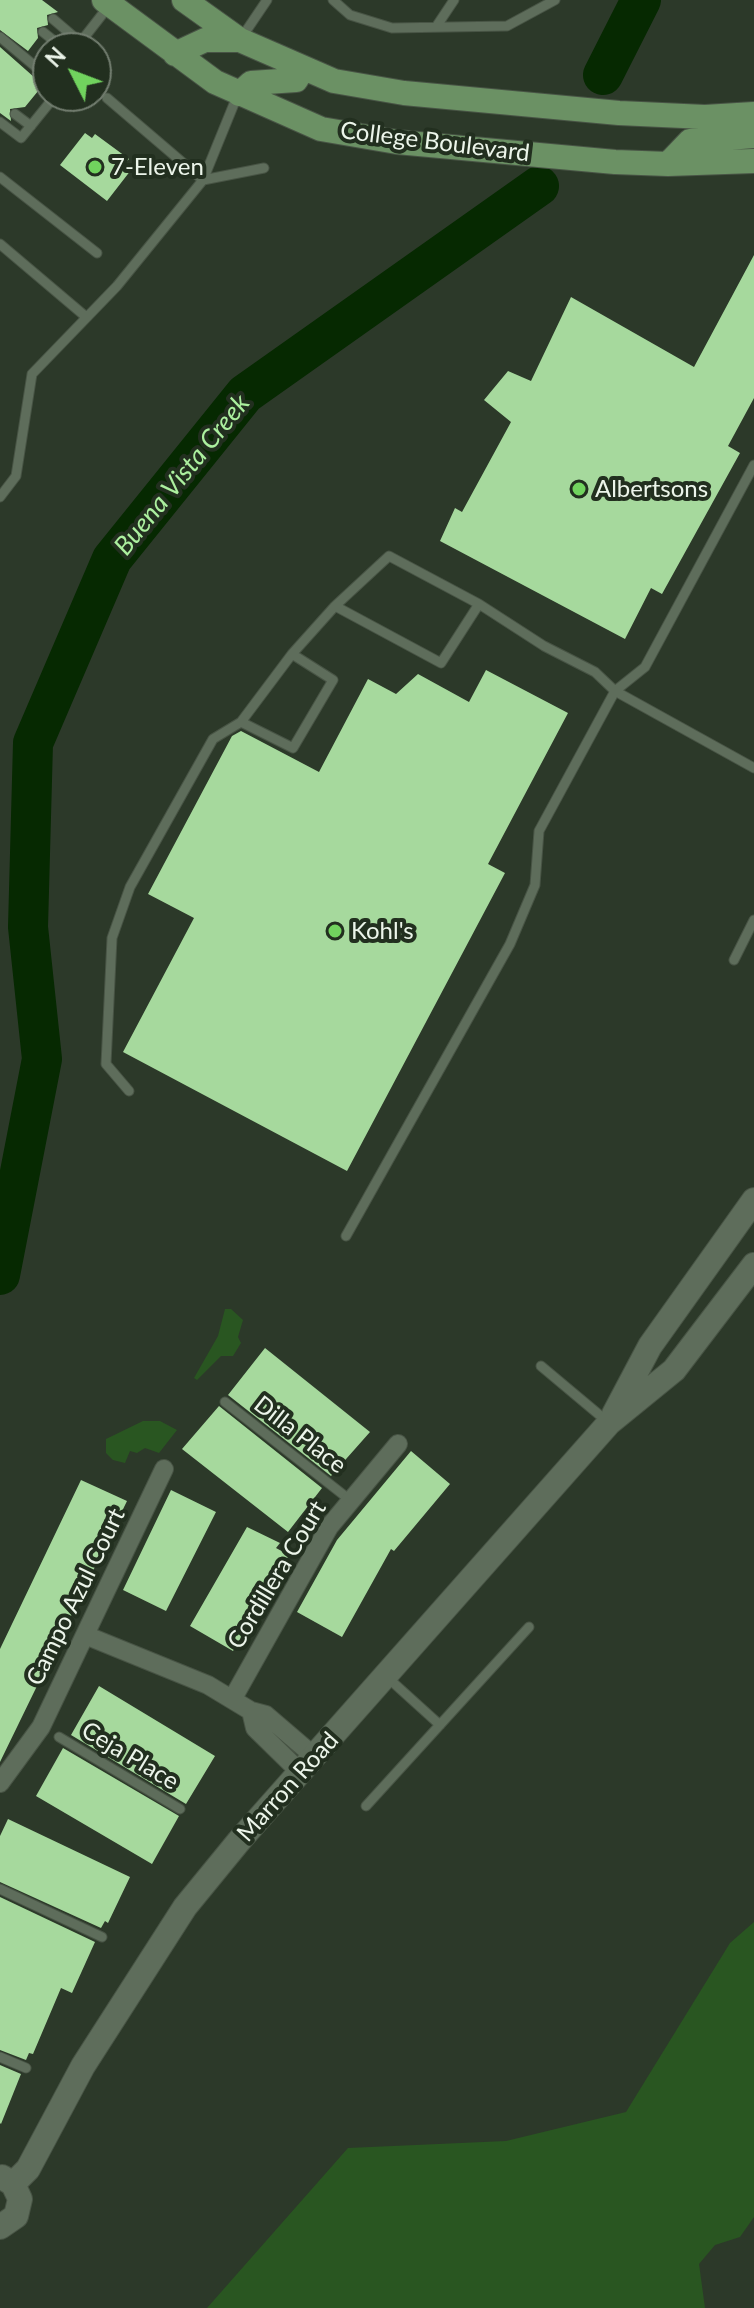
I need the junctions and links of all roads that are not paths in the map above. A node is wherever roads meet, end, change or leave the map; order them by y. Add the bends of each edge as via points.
1 (184, 0) edge
2 (267, 0) edge
3 (333, 0) edge
4 (454, 0) edge
5 (555, 0) edge
6 (107, 2) edge
7 (53, 19) dead end
8 (436, 27) junction
9 (66, 32) edge
10 (87, 32) edge
11 (0, 37) edge
12 (240, 40) junction
13 (175, 54) junction
14 (32, 64) edge
15 (302, 70) junction
16 (239, 94) junction
17 (112, 102) edge
18 (42, 112) edge
19 (15, 114) dead end
20 (754, 114) edge
21 (0, 122) edge
22 (31, 126) junction
23 (754, 136) edge
24 (754, 161) edge
25 (668, 164) junction
26 (264, 168) dead end
27 (0, 177) edge
28 (203, 180) junction
29 (0, 244) edge
30 (97, 253) dead end
31 (85, 316) junction
32 (754, 465) edge
33 (0, 497) edge
34 (479, 604) junction
35 (335, 606) junction
36 (292, 654) junction
37 (615, 691) junction
38 (241, 722) junction
39 (754, 768) edge
40 (754, 920) edge
41 (734, 960) dead end
42 (129, 1091) dead end
43 (754, 1200) edge
44 (346, 1236) dead end
45 (754, 1265) edge
46 (541, 1366) dead end
47 (225, 1402) dead end
48 (609, 1423) junction
49 (398, 1444) dead end
50 (164, 1469) dead end
51 (350, 1500) junction
52 (529, 1627) dead end
53 (85, 1635) junction
54 (387, 1677) junction
55 (233, 1698) junction
56 (440, 1725) junction
57 (59, 1737) dead end
58 (308, 1765) junction
59 (0, 1783) edge
60 (366, 1806) dead end
61 (180, 1809) dead end
62 (0, 1889) edge
63 (102, 1937) dead end
64 (0, 2057) edge
65 (26, 2068) dead end
66 (7, 2180) edge
67 (0, 2227) edge

1 - 12 main road, College Boulevard
2 - 12 lane
3 - 8 lane via 350,15 392,28
4 - 8 lane
5 - 8 lane via 507,26
6 - 10 lane
6 - 13 main road, College Boulevard
7 - 9 lane
11 - 14 lane
12 - 13 main road via 205,40
12 - 15 main road, College Boulevard
13 - 16 main road, College Boulevard
15 - 16 main road via 296,80 251,83
15 - 20 main road, College Boulevard via 404,93 619,113
16 - 25 main road, College Boulevard via 321,129 397,142
16 - 28 lane
17 - 28 lane
18 - 22 lane
19 - 22 lane
21 - 22 lane via 21,138
23 - 25 main road via 690,141
24 - 25 main road, College Boulevard
26 - 28 lane
27 - 30 lane
28 - 31 lane via 117,286
29 - 31 lane
31 - 33 lane via 32,374 16,476
32 - 37 lane via 645,667
34 - 35 lane via 389,556
34 - 35 lane via 441,663
34 - 37 lane via 595,672
35 - 36 lane
36 - 38 lane
36 - 38 lane via 333,680 293,748
37 - 39 lane
37 - 44 lane via 539,831 535,885 510,944
38 - 42 lane via 213,739 130,887 112,938 106,1064
40 - 41 lane
43 - 48 street, Marron Road via 650,1346
45 - 48 street, Marron Road via 674,1370
46 - 48 lane
47 - 51 lane, Dilla Place
48 - 54 street, Marron Road
49 - 51 street, Cordillera Court
50 - 53 street, Campo Azul Court
51 - 55 street, Cordillera Court via 329,1527
52 - 56 lane
53 - 55 street
53 - 59 street, Campo Azul Court via 45,1729
54 - 56 lane
54 - 58 street, Marron Road
55 - 58 street via 266,1715
56 - 60 lane
57 - 61 lane, Ceja Place
58 - 66 street, Marron Road via 185,1907 83,2066 28,2169
62 - 63 lane
64 - 65 lane
66 - 67 street via 19,2208 11,2222

